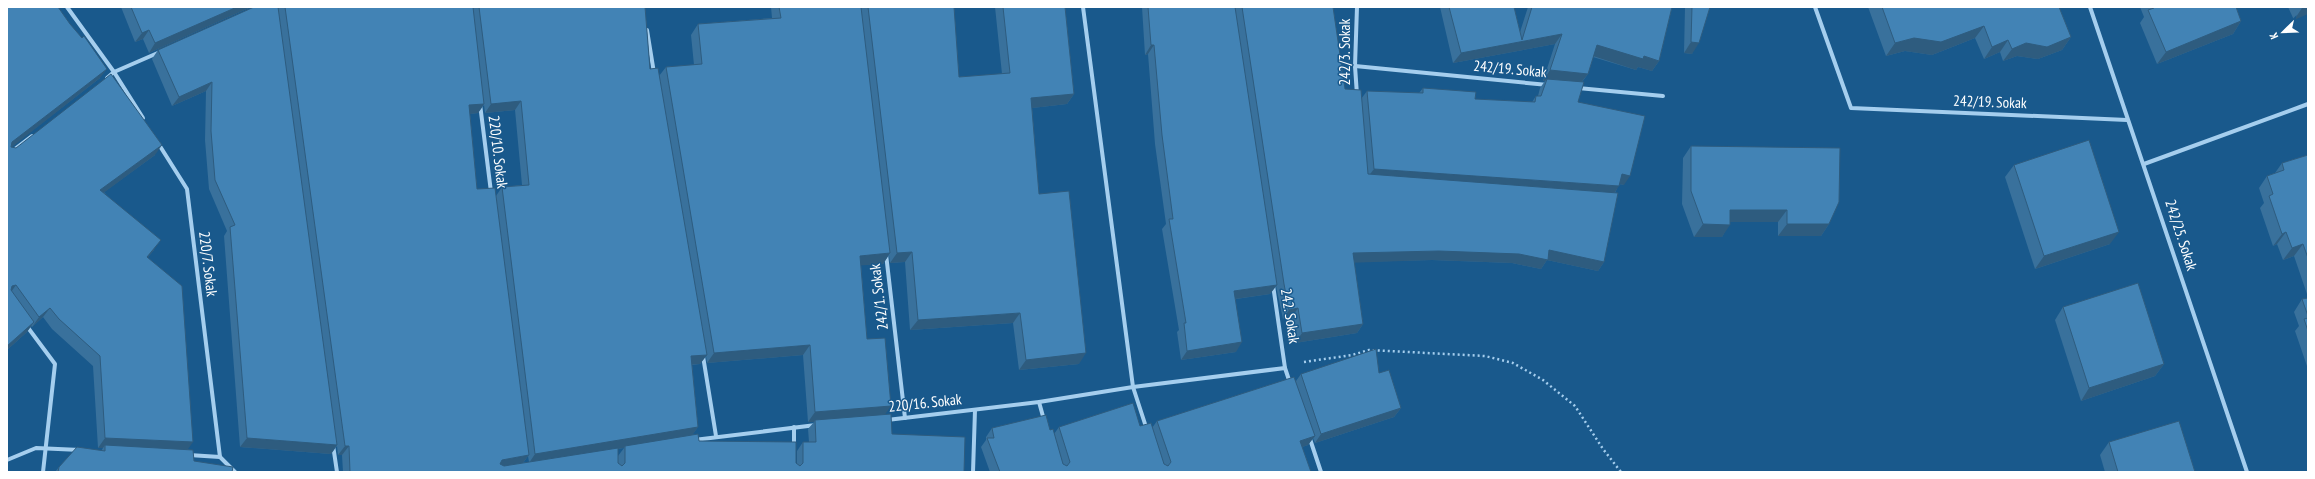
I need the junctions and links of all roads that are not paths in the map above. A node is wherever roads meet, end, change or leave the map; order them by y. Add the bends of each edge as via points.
1 (67, 7) edge
2 (1083, 7) edge
3 (1357, 7) edge
4 (1815, 7) edge
5 (2090, 7) edge
6 (645, 23) edge
7 (165, 49) edge
8 (1355, 66) junction
9 (114, 72) junction
10 (655, 77) edge
11 (102, 82) edge
12 (1552, 85) edge
13 (1576, 88) edge
14 (1663, 96) dead end
15 (1357, 97) edge
16 (480, 102) edge
17 (2308, 104) edge
18 (2127, 120) junction
19 (146, 124) edge
20 (39, 130) edge
21 (154, 137) edge
22 (7, 155) edge
23 (2144, 164) junction
24 (492, 197) edge
25 (886, 252) edge
26 (1272, 279) edge
27 (24, 322) edge
28 (702, 350) edge
29 (1285, 366) junction
30 (1133, 387) junction
31 (1293, 390) edge
32 (1039, 402) junction
33 (975, 410) junction
34 (905, 418) junction
35 (881, 420) edge
36 (1045, 423) edge
37 (826, 424) edge
38 (794, 427) junction
39 (1306, 427) edge
40 (716, 436) junction
41 (1149, 437) edge
42 (333, 440) edge
43 (685, 442) edge
44 (46, 448) junction
45 (794, 449) edge
46 (86, 450) edge
47 (181, 455) edge
48 (220, 457) junction
49 (7, 460) edge
50 (43, 472) edge
51 (235, 472) edge
52 (337, 472) edge
53 (973, 472) edge
54 (1321, 472) edge
55 (2247, 472) edge

1 - 9 street
2 - 30 street
3 - 8 street, 242/3. Sokak
4 - 18 street, 242/19. Sokak via 1851,108
5 - 18 street, 242/25. Sokak
6 - 10 street
7 - 9 street
8 - 12 street, 242/19. Sokak
8 - 15 street, 242/3. Sokak
9 - 11 street
9 - 19 street
13 - 14 street
16 - 24 street, 220/10. Sokak
17 - 23 street
18 - 23 street, 242/25. Sokak
20 - 22 street
21 - 48 street, 220/7. Sokak via 187,189
23 - 55 street, 242/25. Sokak
25 - 34 street, 242/1. Sokak
26 - 29 street, 242. Sokak
27 - 44 street via 55,364
28 - 40 street
29 - 30 street, 220/16. Sokak
29 - 31 street, 242. Sokak
30 - 32 street, 220/16. Sokak
30 - 41 street
32 - 33 street, 220/16. Sokak
32 - 36 street
33 - 34 street, 220/16. Sokak
33 - 53 street
34 - 35 street, 220/16. Sokak
37 - 38 street
38 - 40 street
38 - 45 street
39 - 54 street
40 - 43 street
42 - 52 street
44 - 46 street
44 - 49 street via 36,448
44 - 50 street
47 - 48 street
48 - 51 street

